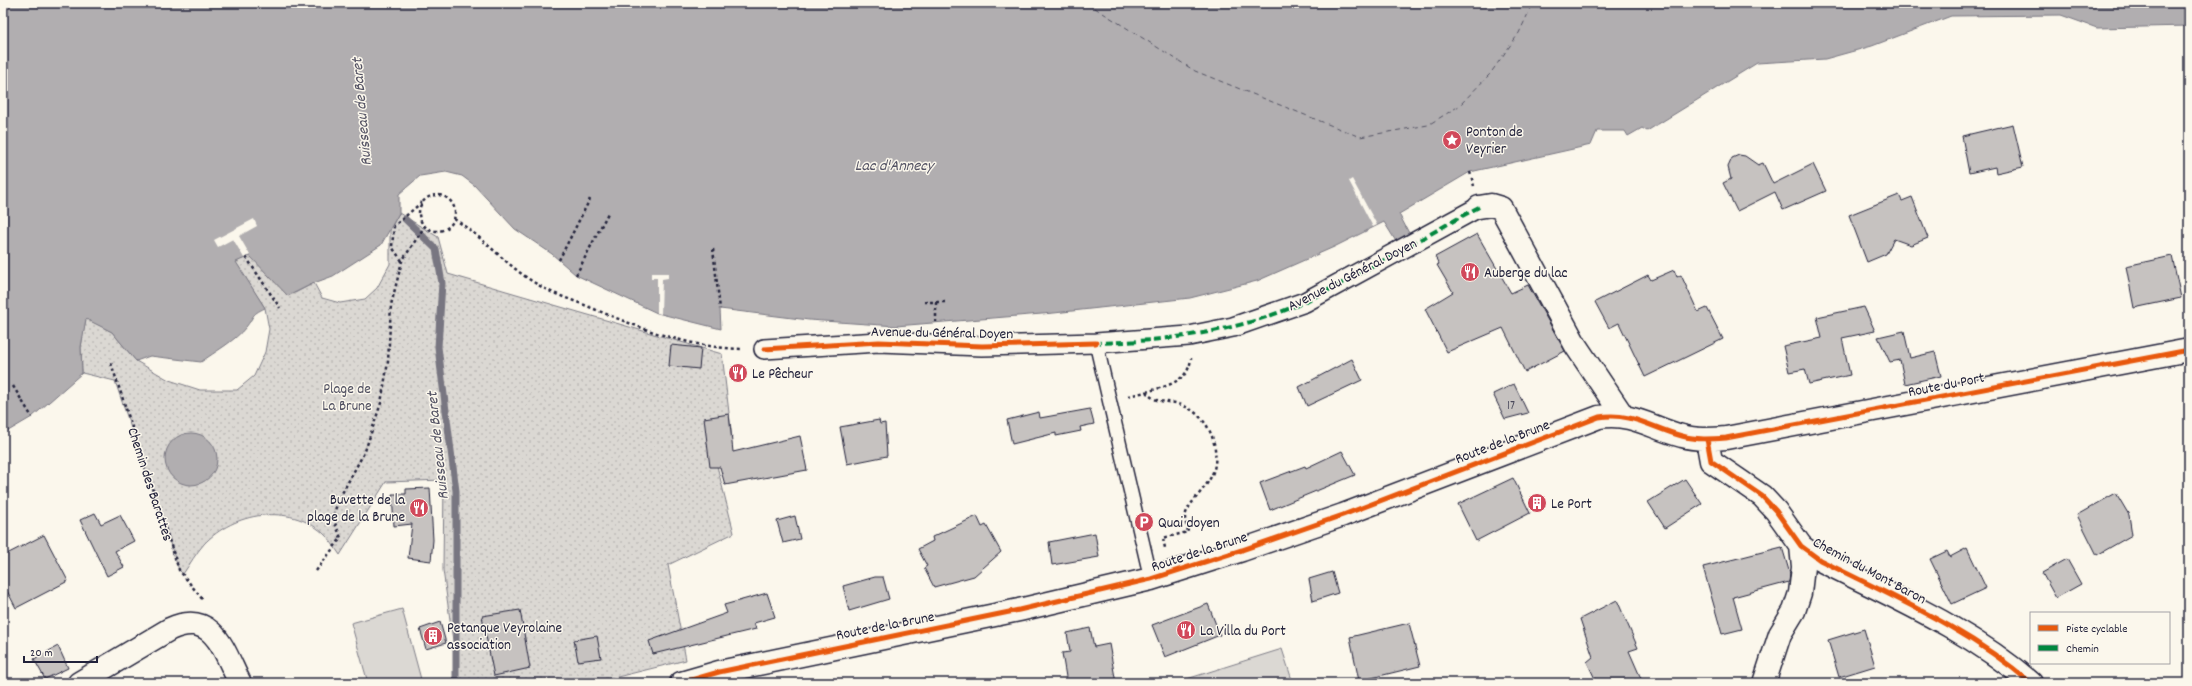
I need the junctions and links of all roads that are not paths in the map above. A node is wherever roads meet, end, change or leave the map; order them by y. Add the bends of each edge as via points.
1 (1479, 207) joint
2 (1096, 343) junction
3 (764, 349) road end
4 (2189, 350) edge
5 (1623, 416) junction
6 (1707, 439) junction
7 (1800, 546) junction
8 (1151, 579) junction
9 (721, 677) edge
10 (80, 683) edge
11 (240, 683) edge
12 (681, 683) edge
13 (1764, 683) edge
14 (2031, 683) edge

1 - 2 street, Avenue du Général Doyen via 1305,302 1233,327 1188,336
1 - 5 street, Avenue du Général Doyen via 1491,205 1501,208 1576,346
2 - 3 street, Avenue du Général Doyen via 982,346 880,342
2 - 8 lane
4 - 6 street, Route du Port via 1726,438
5 - 6 street, Route de la Brune via 1642,420 1684,437
5 - 8 street, Route de la Brune via 1599,417 1343,515
6 - 7 street, Chemin du Mont Baron via 1711,461 1762,496 1776,511
7 - 13 street via 1803,567 1800,593 1794,611 1780,634
7 - 14 street, Chemin du Mont Baron via 1820,560 1957,630 2008,663
8 - 9 street, Route de la Brune
9 - 12 street, Route de la Brune
10 - 11 street via 170,628 183,624 195,624 215,634

